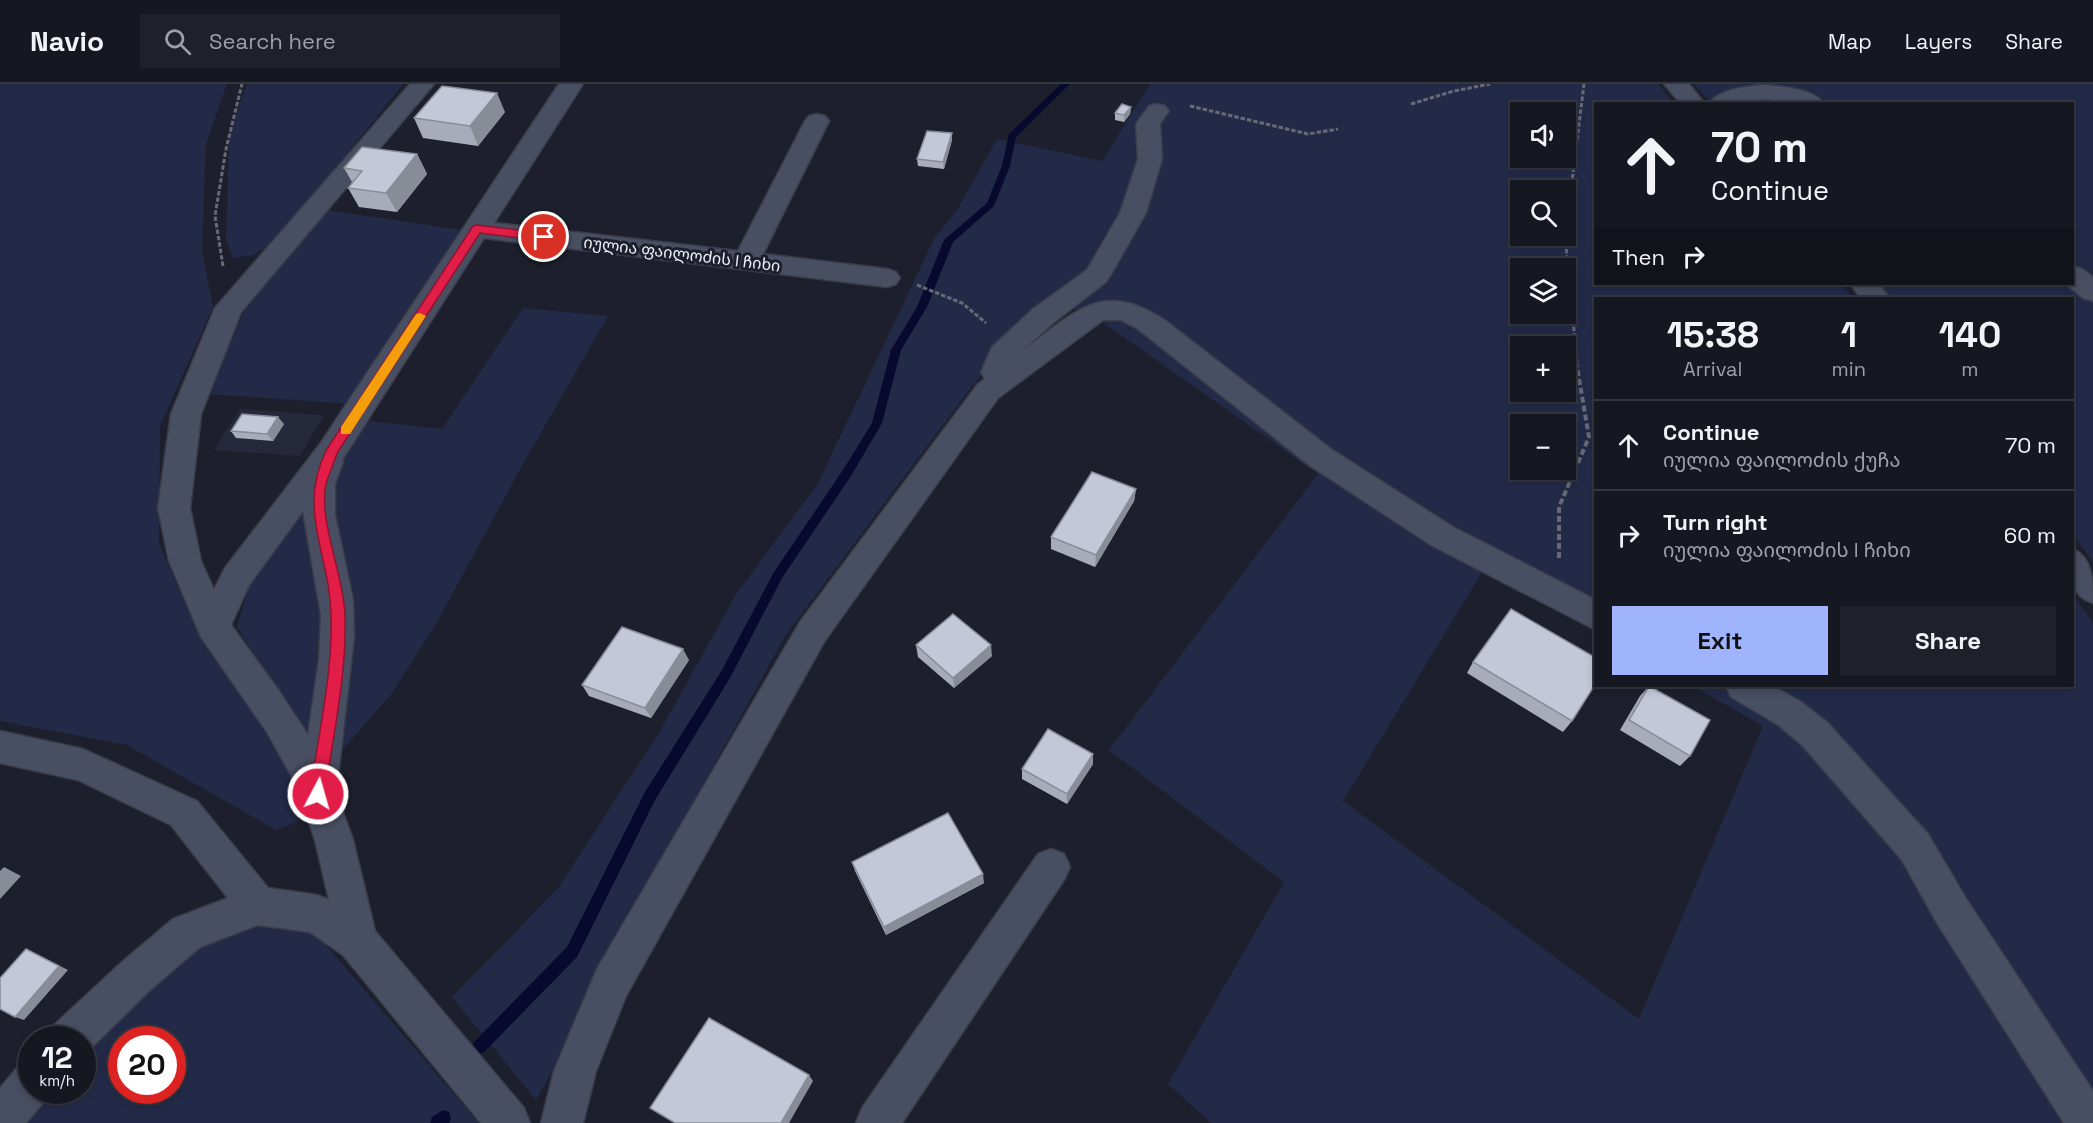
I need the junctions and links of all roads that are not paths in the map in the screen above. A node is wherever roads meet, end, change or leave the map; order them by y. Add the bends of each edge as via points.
1 (422, 84) edge
2 (571, 84) edge
3 (1676, 84) edge
4 (1692, 102) edge
5 (1725, 102) edge
6 (1806, 102) edge
7 (1157, 111) road end
8 (817, 121) dead end
9 (477, 229) junction
10 (746, 261) junction
11 (2074, 276) edge
12 (887, 278) road end
13 (1864, 285) edge
14 (2093, 292) edge
15 (1875, 297) edge
16 (988, 391) junction
17 (332, 452) junction
18 (2074, 563) edge
19 (2093, 590) edge
20 (1594, 615) edge
21 (213, 627) junction
22 (1745, 687) edge
23 (0, 747) edge
24 (318, 794) junction
25 (1051, 867) dead end
26 (258, 906) junction
27 (357, 941) junction
28 (84, 1026) edge
29 (18, 1099) edge
30 (0, 1120) edge
31 (509, 1123) edge
32 (562, 1123) edge
33 (877, 1123) edge
34 (2089, 1123) edge

1 - 21 street via 230,308 186,414 174,508 185,561
2 - 9 street
3 - 4 street
5 - 6 street via 1765,90
7 - 16 street via 1148,124 1150,159 1133,213 1096,276 1043,316 1002,354
8 - 10 street
9 - 10 street, იულია ფაილოძის I ჩიხი
9 - 17 street
10 - 12 street, იულია ფაილოძის I ჩიხი
11 - 14 street
13 - 15 street
16 - 20 street via 1095,312 1132,312 1320,457 1442,536
16 - 32 street via 812,632 610,983 575,1071
17 - 21 street via 236,577
17 - 24 street via 320,485 321,522 338,615
18 - 19 street
21 - 24 street via 271,708
22 - 34 street via 1789,712 1815,734 1915,847 1951,910
23 - 26 street via 83,765 184,813
24 - 27 street via 330,826
25 - 33 street
26 - 27 street via 317,914
26 - 28 street via 187,933
27 - 31 street
29 - 30 street

